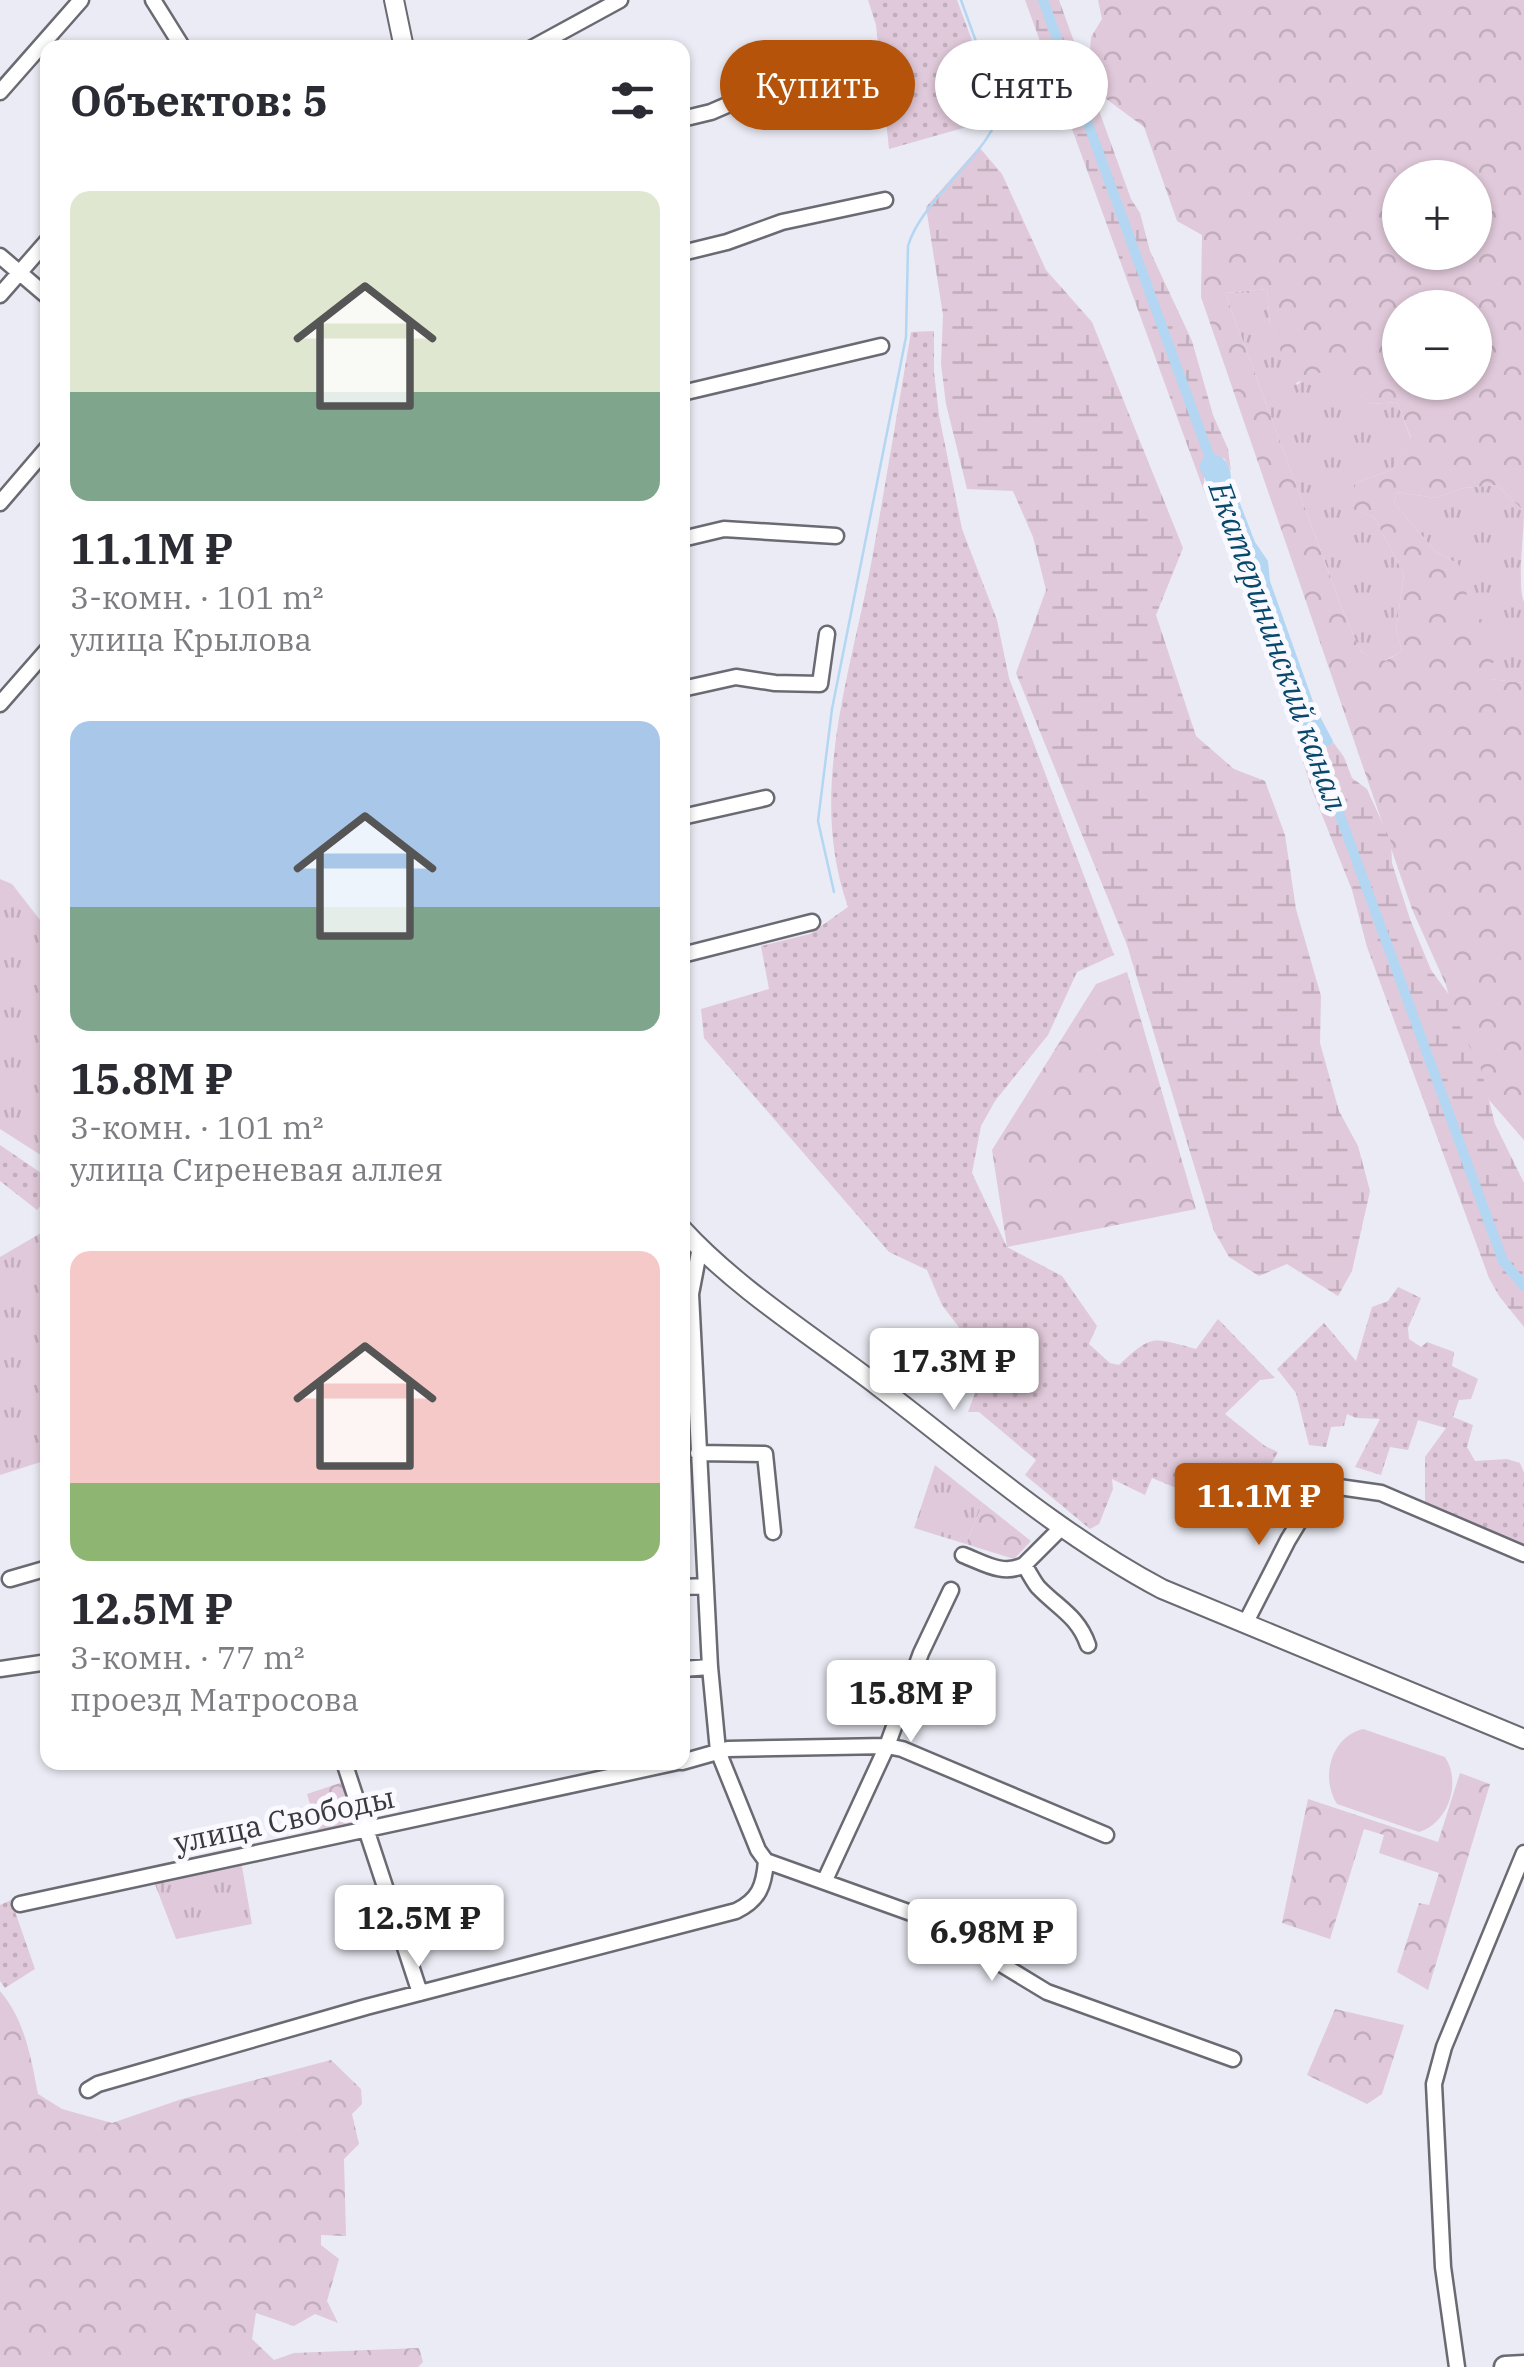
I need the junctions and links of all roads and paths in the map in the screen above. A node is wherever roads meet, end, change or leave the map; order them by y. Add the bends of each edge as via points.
1 (81, 0) edge
2 (153, 0) edge
3 (394, 0) edge
4 (617, 1) edge
5 (46, 40) edge
6 (179, 40) edge
7 (402, 40) edge
8 (546, 40) edge
9 (40, 47) edge
10 (0, 92) edge
11 (720, 108) edge
12 (690, 117) edge
13 (884, 200) dead end
14 (40, 249) edge
15 (690, 251) edge
16 (0, 256) edge
17 (20, 273) junction
18 (40, 289) edge
19 (0, 295) edge
20 (881, 346) dead end
21 (690, 391) edge
22 (40, 456) edge
23 (0, 502) edge
24 (836, 536) dead end
25 (690, 537) edge
26 (827, 634) dead end
27 (40, 659) edge
28 (690, 687) edge
29 (0, 704) edge
30 (766, 798) dead end
31 (690, 814) edge
32 (812, 922) dead end
33 (690, 953) edge
34 (690, 1238) edge
35 (700, 1247) junction
36 (698, 1453) junction
37 (1063, 1526) junction
38 (773, 1532) dead end
39 (1524, 1554) edge
40 (964, 1555) dead end
41 (1024, 1565) junction
42 (40, 1571) edge
43 (10, 1580) dead end
44 (706, 1586) junction
45 (690, 1587) edge
46 (951, 1590) dead end
47 (1245, 1624) junction
48 (1088, 1645) dead end
49 (40, 1663) edge
50 (710, 1667) junction
51 (690, 1668) edge
52 (0, 1669) edge
53 (1524, 1739) edge
54 (887, 1746) junction
55 (718, 1752) junction
56 (690, 1759) edge
57 (346, 1770) edge
58 (643, 1770) edge
59 (364, 1830) junction
60 (1106, 1835) dead end
61 (1524, 1853) edge
62 (766, 1862) junction
63 (825, 1880) junction
64 (20, 1904) dead end
65 (420, 1993) junction
66 (1233, 2059) dead end
67 (88, 2090) dead end
68 (1524, 2366) edge
69 (1457, 2367) edge
70 (1505, 2367) edge

1 - 5 street
2 - 6 street
3 - 7 main road
4 - 8 street
9 - 10 street
11 - 12 street
13 - 15 street
14 - 17 street
16 - 17 street
17 - 18 street
17 - 19 street
20 - 21 street
22 - 23 street
24 - 25 street via 724,528
26 - 28 street via 820,684 736,677
27 - 29 street
30 - 31 street
32 - 33 street
34 - 35 main road
35 - 36 street via 691,1294
35 - 37 main road
36 - 38 street via 765,1454
36 - 44 street
37 - 41 street
37 - 47 main road via 1148,1582
39 - 47 street via 1381,1492 1339,1487 1316,1494
40 - 41 street via 1002,1570
41 - 48 street via 1073,1617
42 - 43 street
44 - 45 street
44 - 50 street
46 - 54 street
47 - 53 main road
49 - 52 street
50 - 51 street
50 - 55 street
54 - 55 street, улица Свободы
54 - 60 street
54 - 63 street
55 - 56 street, улица Свободы
55 - 62 street
57 - 59 street
58 - 59 street, улица Свободы
59 - 64 street, улица Свободы
59 - 65 street
61 - 69 street via 1434,2084 1443,2267
62 - 63 street
62 - 65 street via 757,1897 736,1911
63 - 66 street via 925,1918 1031,1985
65 - 67 street
68 - 70 highway

